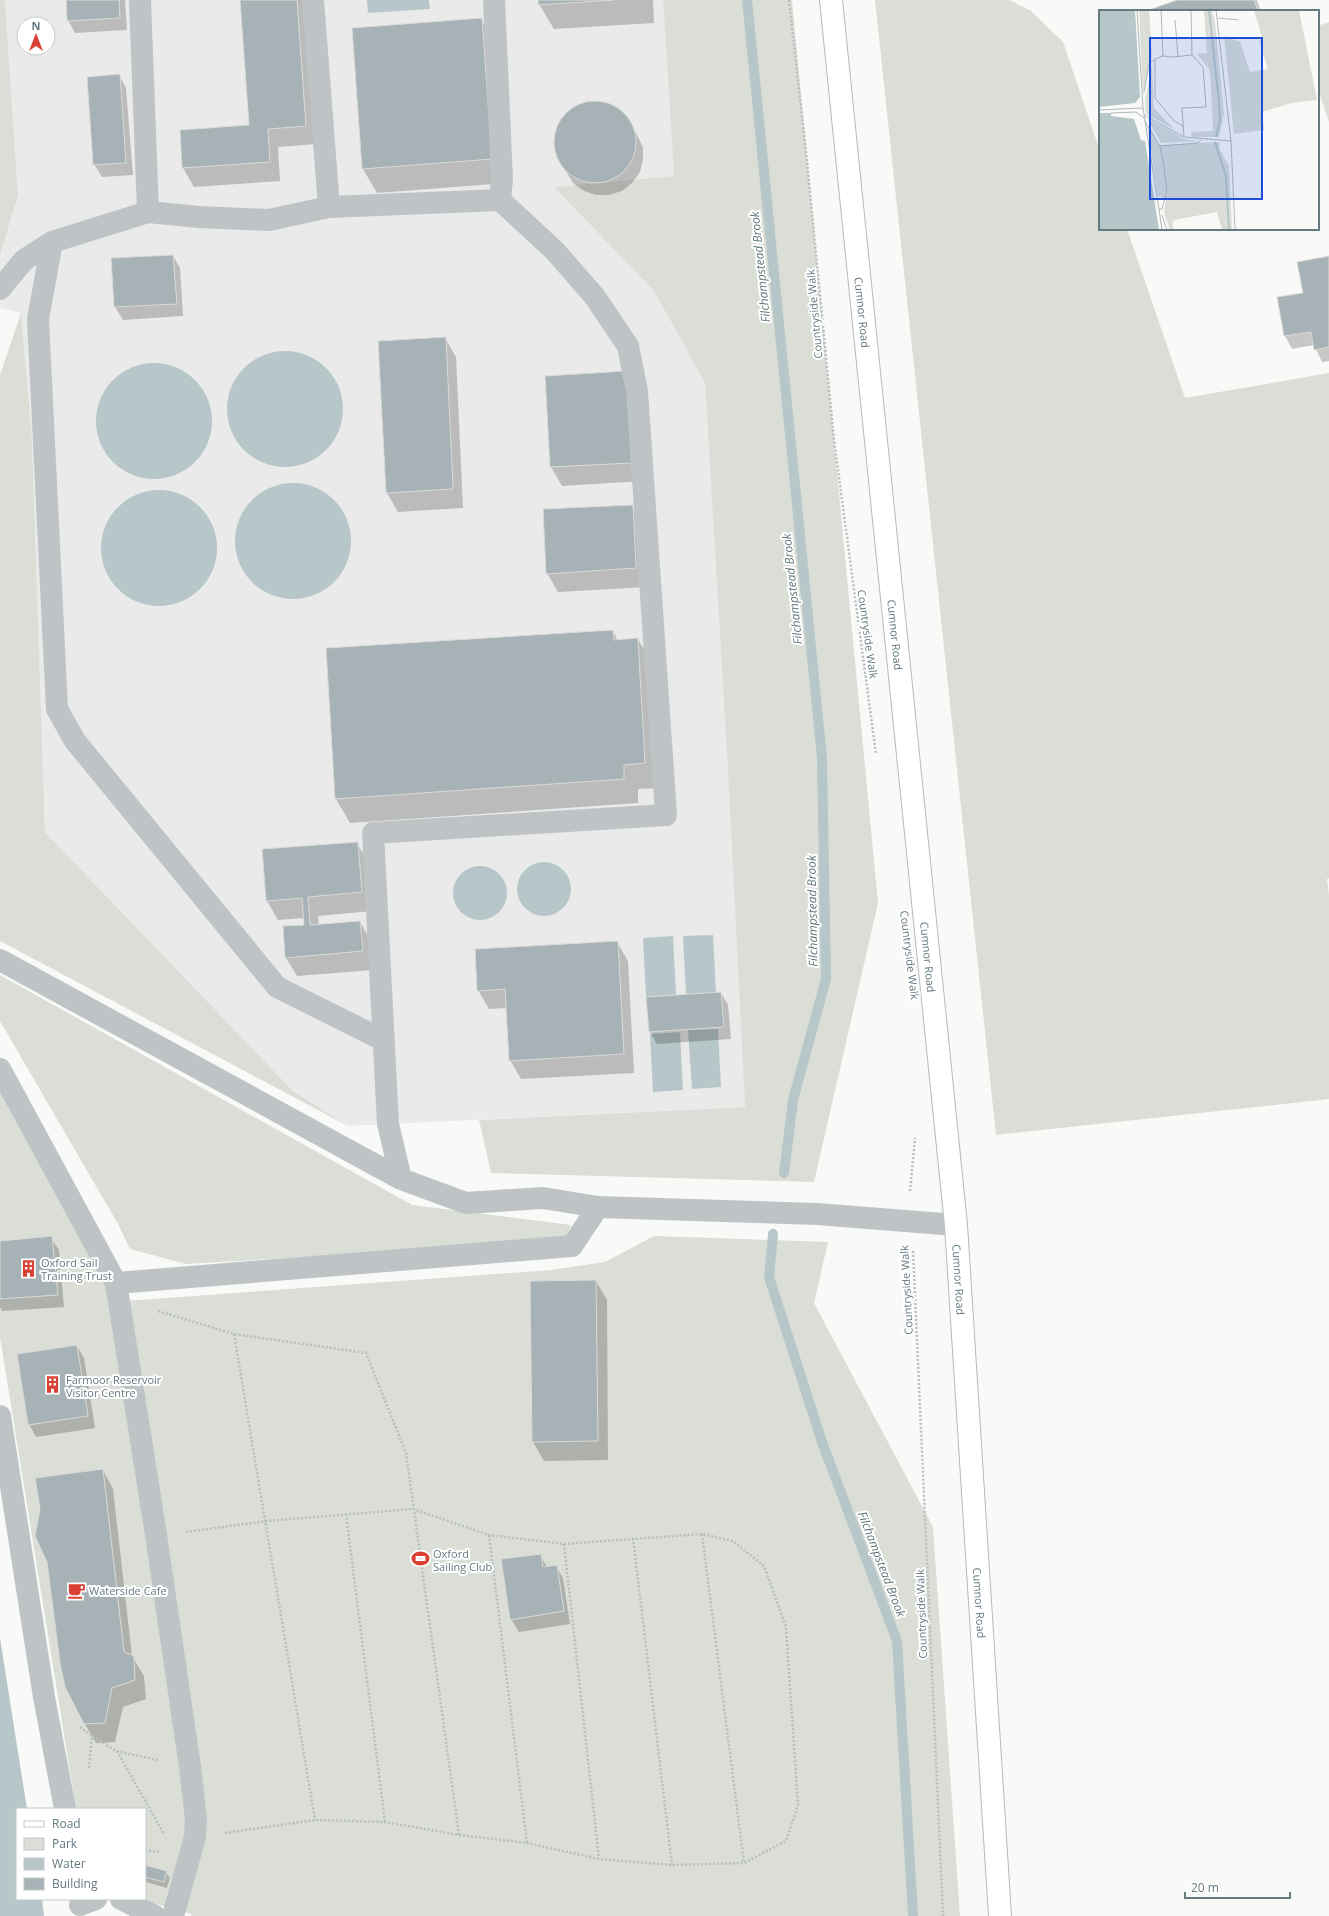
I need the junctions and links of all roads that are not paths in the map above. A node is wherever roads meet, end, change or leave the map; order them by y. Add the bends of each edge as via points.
1 (140, 0) edge
2 (313, 0) edge
3 (494, 0) edge
4 (831, 0) edge
5 (500, 200) junction
6 (329, 207) junction
7 (148, 212) junction
8 (52, 242) junction
9 (0, 289) edge
10 (0, 960) edge
11 (383, 1040) junction
12 (0, 1069) edge
13 (401, 1179) junction
14 (598, 1207) junction
15 (956, 1225) junction
16 (116, 1283) junction
17 (0, 1416) edge
18 (65, 1808) edge
19 (123, 1900) edge
20 (155, 1916) edge
21 (173, 1916) edge
22 (1000, 1916) edge

1 - 7 street
2 - 6 street
3 - 5 street via 502,179
4 - 15 main road, Cumnor Road
5 - 6 street
5 - 11 street via 555,251 595,297 628,346 637,391 666,815 373,834
6 - 7 street via 270,220
7 - 8 street
8 - 9 street via 24,260
8 - 11 street via 38,319 57,709 75,741 277,987
10 - 13 street
11 - 13 street via 388,1124
12 - 16 street
13 - 14 street via 466,1203 543,1198
14 - 15 street via 817,1214
14 - 16 street via 572,1246
15 - 22 main road, Cumnor Road
16 - 21 street via 156,1536 196,1820 195,1837
17 - 18 street via 44,1697
19 - 20 street

